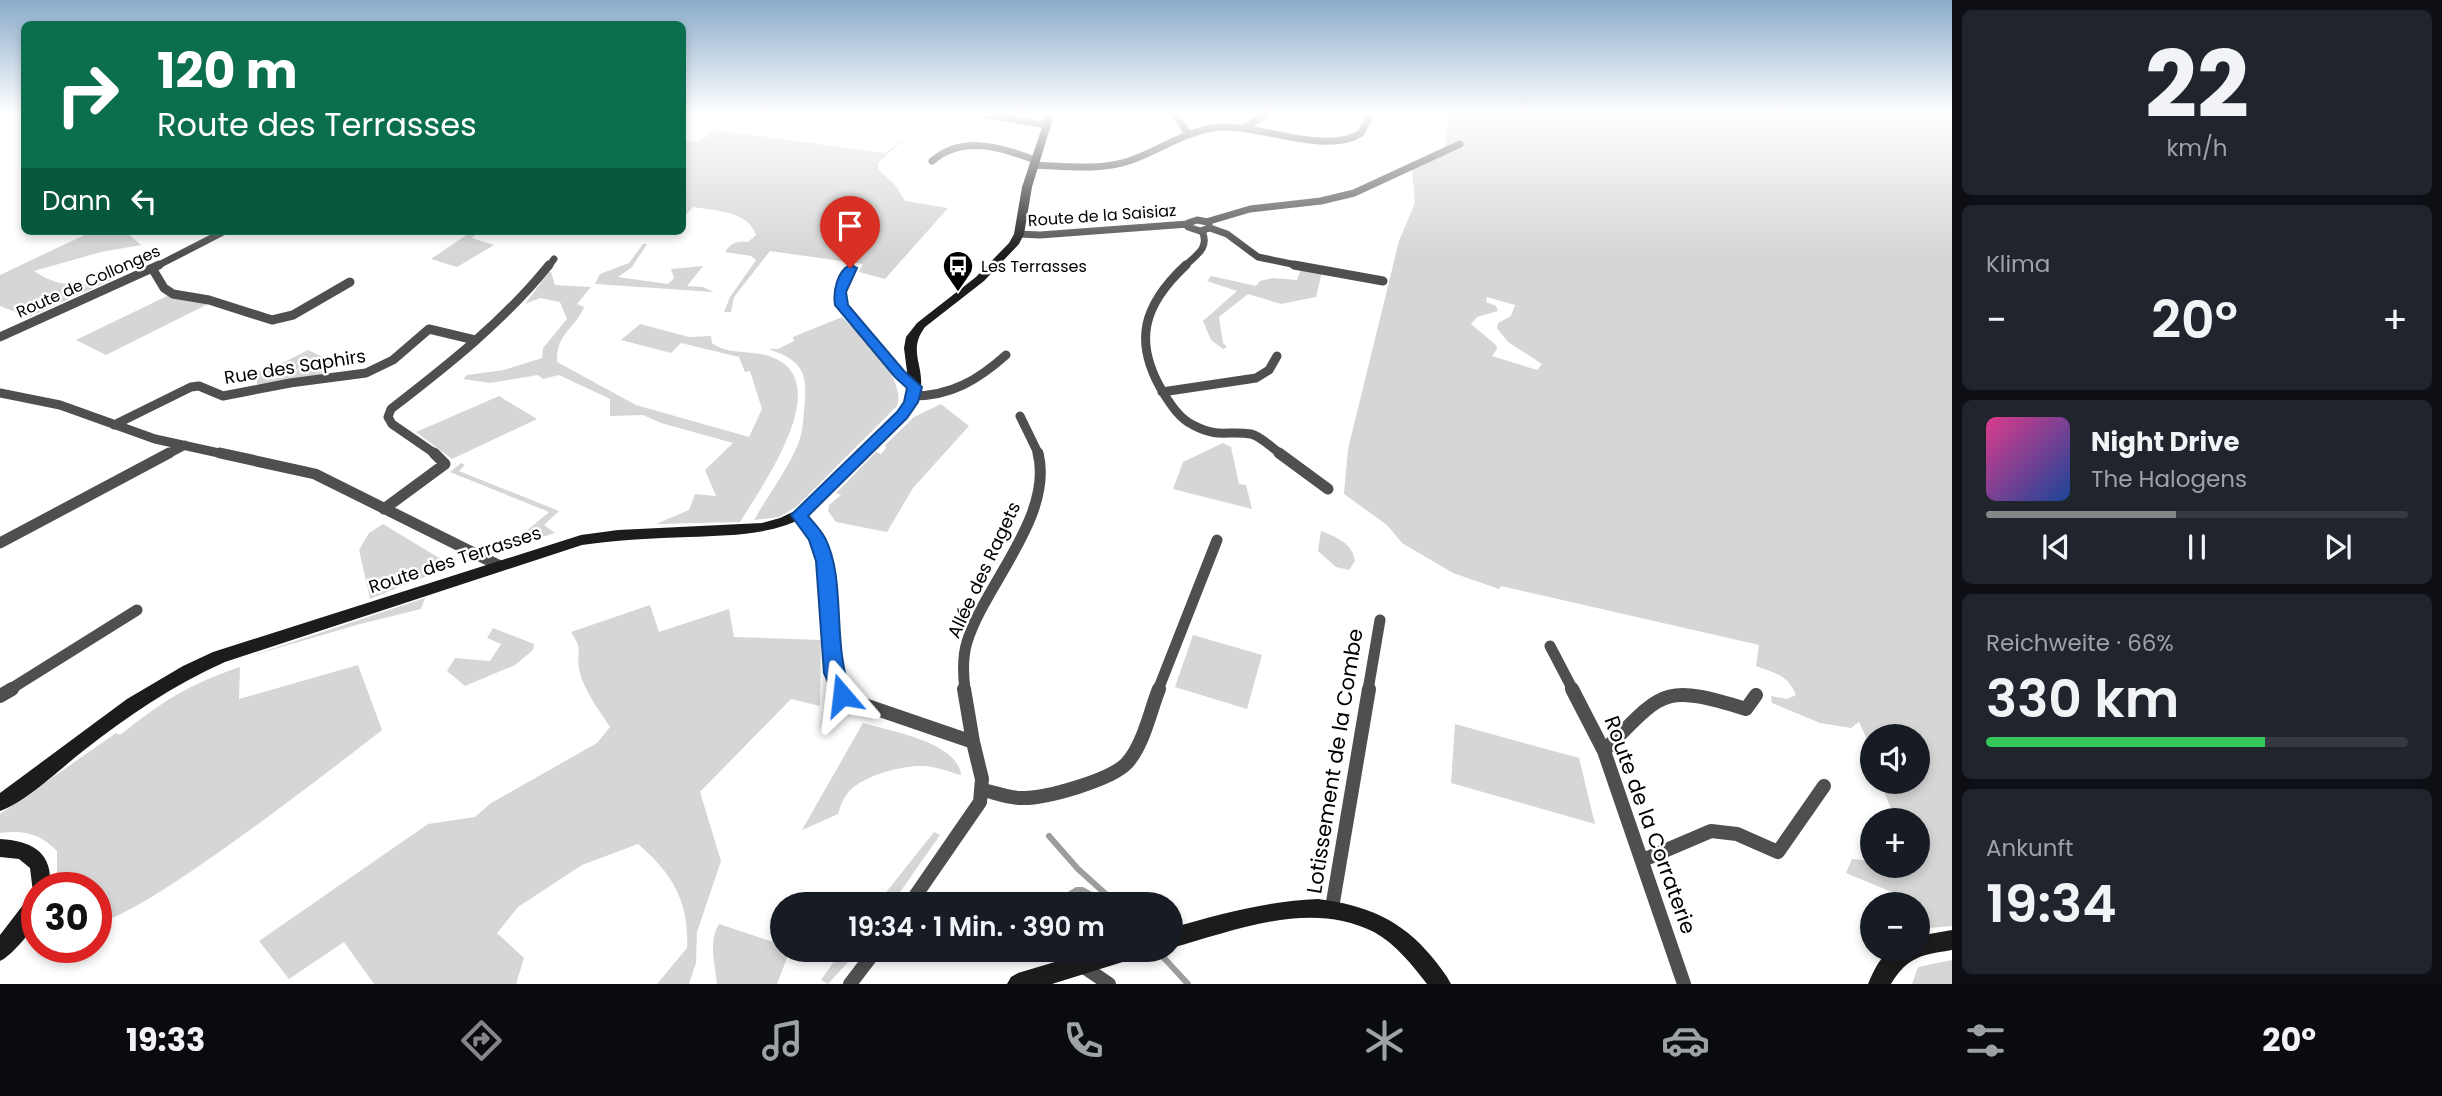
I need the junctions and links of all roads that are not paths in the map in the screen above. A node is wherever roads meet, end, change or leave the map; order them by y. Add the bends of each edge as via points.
1 (1125, 161) edge
2 (1423, 161) edge
3 (1034, 162) joint
4 (1206, 227) junction
5 (1019, 234) junction
6 (217, 235) edge
7 (554, 259) dead end
8 (152, 268) junction
9 (850, 268) dead end
10 (1383, 281) dead end
11 (349, 282) dead end
12 (0, 337) edge
13 (475, 341) junction
14 (1006, 355) dead end
15 (1277, 356) dead end
16 (914, 391) junction
17 (1163, 392) junction
18 (0, 393) edge
19 (1020, 416) dead end
20 (114, 425) junction
21 (185, 445) junction
22 (1328, 488) dead end
23 (384, 509) junction
24 (799, 515) junction
25 (1217, 540) dead end
26 (0, 543) edge
27 (498, 565) junction
28 (137, 610) dead end
29 (1380, 620) dead end
30 (1550, 646) dead end
31 (1756, 695) dead end
32 (0, 696) edge
33 (973, 742) junction
34 (1604, 751) junction
35 (1824, 786) dead end
36 (984, 790) junction
37 (0, 803) edge
38 (0, 848) edge
39 (1643, 860) junction
40 (41, 872) edge
41 (918, 892) edge
42 (1332, 908) junction
43 (21, 926) edge
44 (1183, 935) edge
45 (1952, 940) edge
46 (1930, 944) edge
47 (0, 951) edge
48 (867, 962) edge
49 (1091, 962) edge
50 (1893, 962) edge
51 (1081, 965) junction
52 (850, 984) edge
53 (1018, 984) edge
54 (1109, 984) edge
55 (1440, 984) edge
56 (1684, 984) edge
57 (1879, 984) edge

1 - 3 street via 1087,167
2 - 4 street via 1356,192 1321,201 1256,207
3 - 5 street
4 - 5 street, Route de la Saisiaz via 1195,220
4 - 10 street via 1227,234 1268,261
4 - 17 street via 1204,247 1168,281 1148,317 1146,359
5 - 16 street via 980,279 917,329 911,344
6 - 8 street, Route de Collonges
7 - 13 street via 523,299
8 - 11 street via 173,294 272,320 293,315
8 - 12 street, Route de Collonges
9 - 16 street via 839,292 842,305
13 - 20 street, Rue des Saphirs via 429,329 393,360 369,372 223,396 191,387
13 - 23 street via 391,409 388,417 392,424 445,462
14 - 16 street via 960,389 933,397
15 - 17 street via 1269,370 1256,378
16 - 24 street, Route des Terrasses via 908,408
17 - 22 street via 1180,416 1196,428 1223,436 1253,434
18 - 20 street via 52,403
19 - 33 street, Allée des Ragets via 1036,446 1040,483 1027,521 965,651 963,678
20 - 21 street
21 - 23 street via 303,470
21 - 26 street
23 - 27 street
24 - 27 street, Route des Terrasses via 762,528 591,538
24 - 33 street via 817,539 824,561 833,673 839,692
25 - 36 street via 1127,763 1032,797
27 - 37 street, Route des Terrasses via 190,669 137,702
28 - 32 street
29 - 42 street, Lotissement de la Combe
30 - 34 street, Route de la Corraterie
31 - 34 street via 1746,709 1690,692 1665,695
33 - 36 street, Allée des Ragets
34 - 39 street, Route de la Corraterie
35 - 39 street via 1778,852 1737,834 1711,831
36 - 41 street via 968,823
38 - 40 street via 34,856
39 - 56 street, Route de la Corraterie
42 - 44 street via 1272,911
42 - 55 street via 1386,930 1415,954
43 - 47 street
45 - 46 street
48 - 52 street
49 - 51 street
50 - 57 street
51 - 53 street
51 - 54 street

